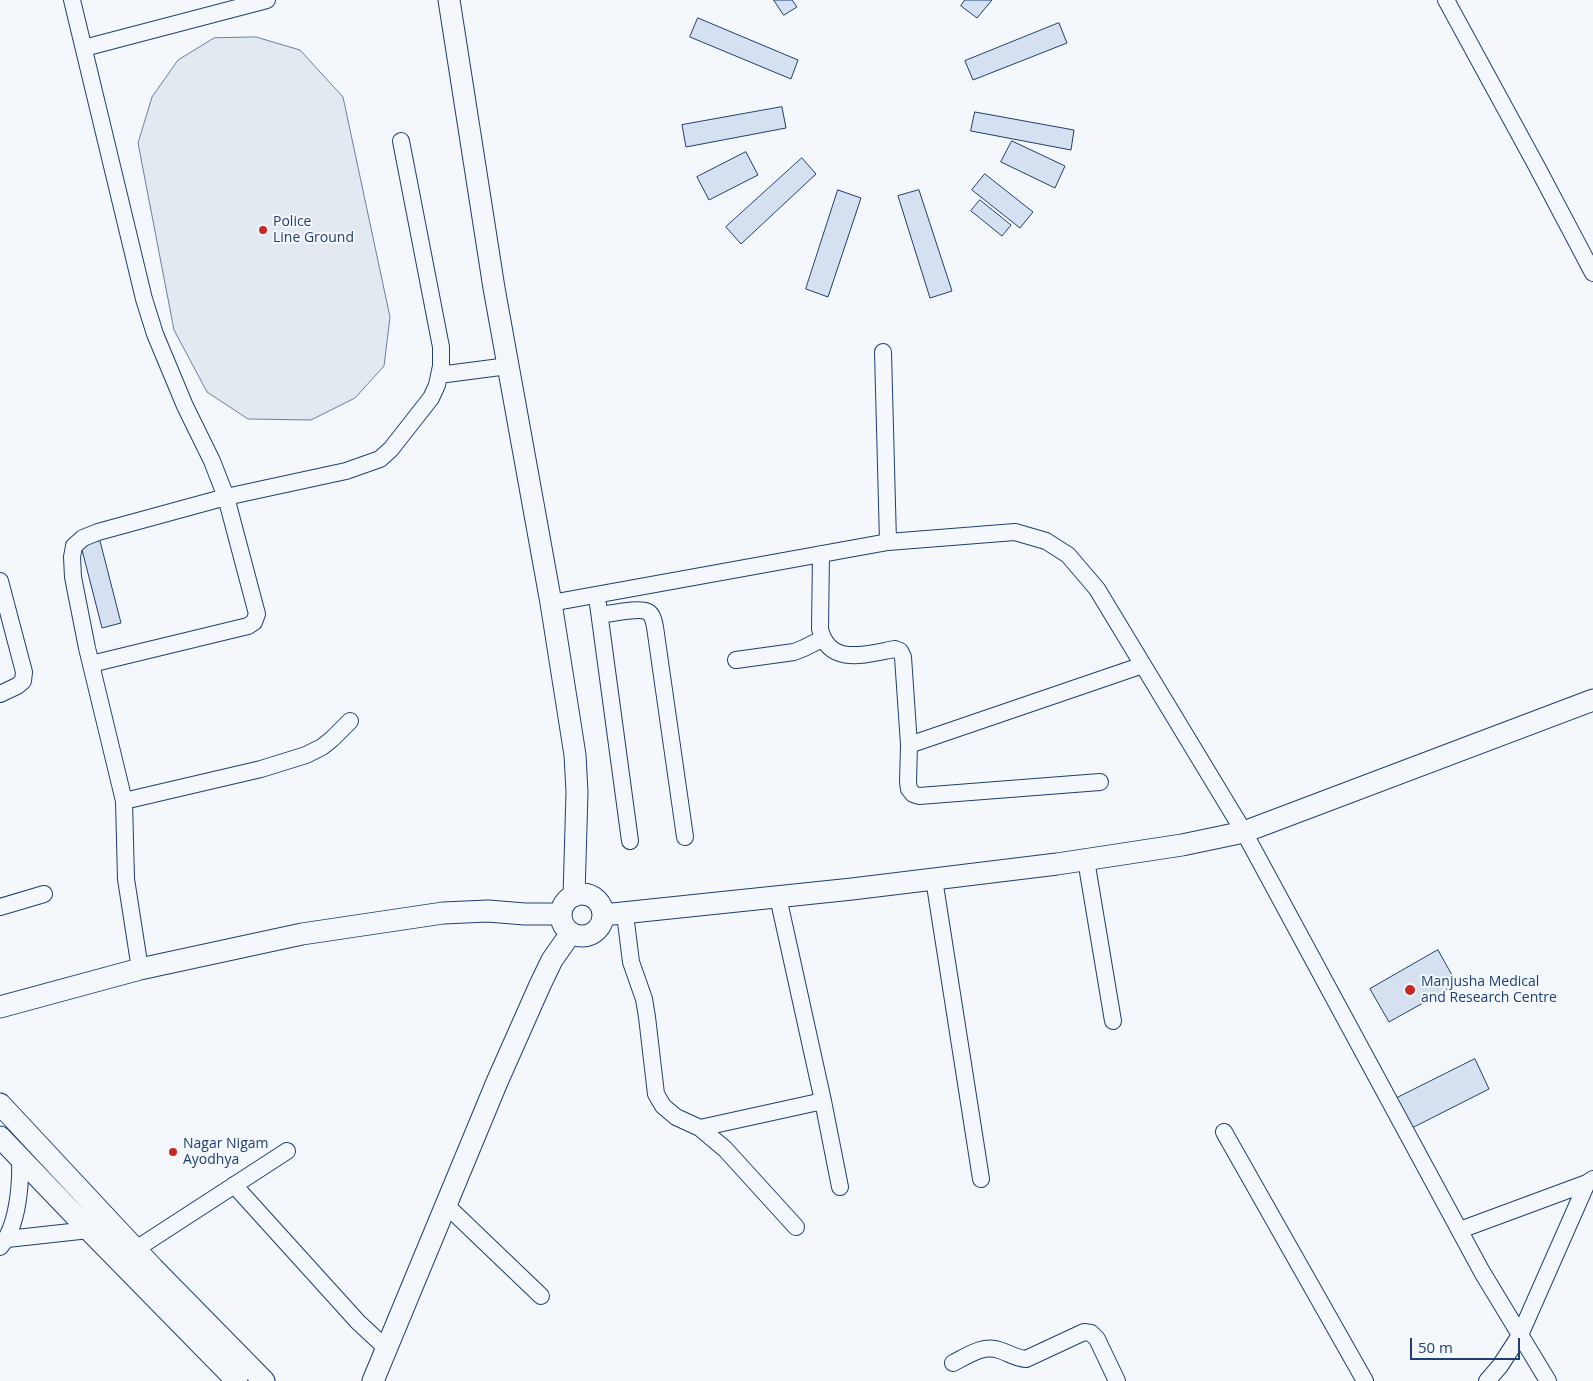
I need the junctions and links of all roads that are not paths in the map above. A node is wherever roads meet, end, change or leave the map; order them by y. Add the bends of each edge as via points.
1 (72, 0) edge
2 (267, 0) edge
3 (448, 0) edge
4 (1446, 0) edge
5 (84, 48) junction
6 (401, 141) dead end
7 (1593, 273) edge
8 (882, 352) dead end
9 (508, 366) junction
10 (439, 375) junction
11 (226, 497) junction
12 (888, 542) junction
13 (821, 554) junction
14 (0, 581) edge
15 (597, 595) junction
16 (551, 603) junction
17 (600, 615) junction
18 (822, 639) junction
19 (736, 660) dead end
20 (91, 664) junction
21 (1143, 665) junction
22 (0, 694) edge
23 (1593, 700) edge
24 (350, 721) dead end
25 (909, 745) junction
26 (1100, 782) dead end
27 (124, 801) junction
28 (1244, 832) junction
29 (685, 837) dead end
30 (630, 841) dead end
31 (1086, 860) junction
32 (934, 879) junction
33 (44, 894) dead end
34 (574, 896) junction
35 (778, 897) junction
36 (0, 907) edge
37 (625, 914) junction
38 (603, 916) junction
39 (566, 923) junction
40 (140, 969) junction
41 (0, 1007) edge
42 (1113, 1021) dead end
43 (823, 1101) junction
44 (0, 1104) edge
45 (700, 1128) junction
46 (1224, 1132) dead end
47 (0, 1137) edge
48 (287, 1151) dead end
49 (20, 1158) junction
50 (981, 1179) dead end
51 (1590, 1181) edge
52 (234, 1185) junction
53 (840, 1187) dead end
54 (446, 1205) junction
55 (796, 1227) dead end
56 (89, 1230) junction
57 (1460, 1230) junction
58 (4, 1243) edge
59 (136, 1249) junction
60 (541, 1296) dead end
61 (1520, 1334) junction
62 (387, 1349) junction
63 (954, 1363) dead end
64 (237, 1381) edge
65 (264, 1381) edge
66 (374, 1381) edge
67 (1118, 1381) edge
68 (1365, 1381) edge
69 (1487, 1381) edge
70 (1548, 1381) edge

1 - 5 street
2 - 5 street
3 - 9 main road
4 - 7 street
5 - 11 street via 146,308
6 - 10 street via 440,347
8 - 12 street
9 - 10 street
9 - 16 main road
10 - 11 street via 431,398 380,459 346,472
11 - 20 street via 98,532 74,546 72,577
11 - 20 street via 256,605 254,622
12 - 13 street
12 - 21 street via 1015,532 1046,541 1068,555 1097,589
13 - 15 street
13 - 18 street
14 - 22 street via 24,672 23,681
15 - 16 street
15 - 17 street
16 - 34 main road via 575,755
17 - 29 street via 640,610 652,617
17 - 30 street
18 - 19 street via 794,652
18 - 25 street via 829,647 846,655 900,651 903,656
20 - 27 street
21 - 25 street
21 - 28 street
23 - 28 main road
24 - 27 street via 322,747 306,755 261,769
25 - 26 street via 909,789 919,796
27 - 40 street via 126,879
28 - 31 main road
28 - 57 street
31 - 32 main road
31 - 42 street
32 - 35 main road
32 - 50 street
33 - 36 street
34 - 38 main road via 594,898 602,908
34 - 39 main road via 565,903
35 - 37 main road
35 - 43 street
37 - 38 main road
37 - 45 street via 632,962 648,1017 656,1094 663,1106 676,1117
38 - 39 main road via 600,928 583,936
39 - 40 main road via 525,914 488,911 414,916 302,934
39 - 54 main road
40 - 41 main road
43 - 45 street
43 - 53 street
44 - 59 main road
45 - 55 street via 724,1149
46 - 68 street
47 - 49 main road
48 - 52 street
49 - 56 main road
49 - 58 street via 21,1178 15,1214
51 - 57 street
51 - 61 street
52 - 59 street
52 - 62 street via 358,1322
54 - 60 street
54 - 62 main road
56 - 58 street
56 - 64 main road
57 - 61 street
59 - 65 main road
61 - 69 street
61 - 70 street
62 - 66 main road
63 - 67 street via 988,1348 997,1348 1026,1359 1084,1332 1092,1333 1097,1339

